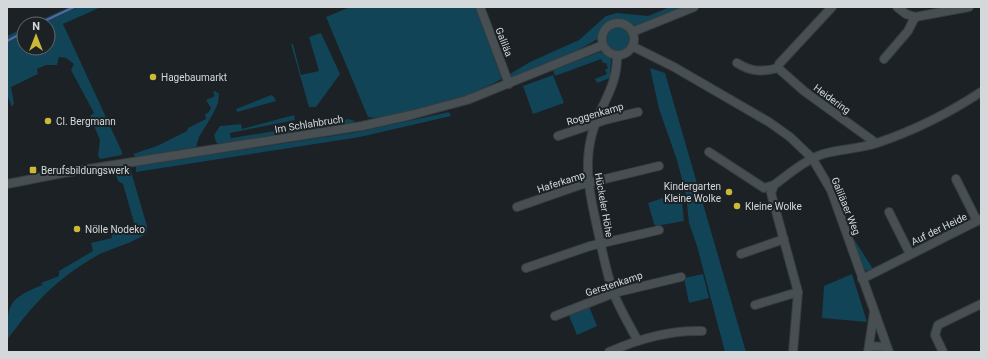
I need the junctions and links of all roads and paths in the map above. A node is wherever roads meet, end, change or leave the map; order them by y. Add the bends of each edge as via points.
1 (480, 7) edge
2 (694, 7) edge
3 (832, 7) edge
4 (897, 7) edge
5 (969, 7) edge
6 (945, 10) edge
7 (915, 17) junction
8 (632, 32) junction
9 (603, 45) junction
10 (632, 46) junction
11 (617, 55) junction
12 (884, 59) dead end
13 (737, 63) dead end
14 (778, 68) junction
15 (510, 84) junction
16 (981, 92) edge
17 (638, 112) dead end
18 (595, 124) junction
19 (558, 136) dead end
20 (876, 144) junction
21 (709, 152) dead end
22 (812, 158) junction
23 (659, 166) dead end
24 (956, 179) dead end
25 (588, 183) junction
26 (7, 184) edge
27 (774, 186) junction
28 (517, 207) dead end
29 (889, 212) dead end
30 (979, 220) edge
31 (659, 230) dead end
32 (784, 239) junction
33 (601, 244) junction
34 (741, 254) dead end
35 (910, 254) junction
36 (526, 268) dead end
37 (681, 277) dead end
38 (862, 279) junction
39 (798, 292) junction
40 (614, 293) junction
41 (981, 304) edge
42 (755, 305) dead end
43 (874, 312) junction
44 (555, 316) dead end
45 (702, 331) dead end
46 (638, 341) junction
47 (868, 349) edge
48 (888, 349) edge
49 (609, 352) edge
50 (792, 352) edge
51 (943, 352) edge

1 - 15 street, Galiläa
2 - 8 street
3 - 14 street
4 - 7 street
5 - 6 street
6 - 7 street
7 - 12 street via 911,28
8 - 9 street via 624,24 613,24 605,31
8 - 10 street
9 - 11 street via 609,52
9 - 15 street, Im Schlahbruch
10 - 11 street via 626,53
10 - 22 street, Galiläaer Weg via 674,67 769,122
11 - 18 street, Hückeler Höhe via 614,85
13 - 14 street via 758,71
14 - 20 street, Heidering via 804,91
15 - 26 street, Im Schlahbruch via 454,104 362,126
16 - 20 street via 937,117
17 - 18 street, Roggenkamp
18 - 19 street, Roggenkamp
18 - 25 street, Hückeler Höhe via 588,155
20 - 22 street
21 - 27 street via 764,188
22 - 27 street
22 - 38 street, Galiläaer Weg via 830,190
23 - 25 street, Haferkamp
24 - 30 street, Auf der Heide
25 - 28 street, Haferkamp
25 - 33 street, Hückeler Höhe
27 - 32 street via 771,192
29 - 35 street, Auf der Heide
30 - 35 street, Auf der Heide
31 - 33 street
32 - 34 street
32 - 39 street
33 - 36 street, Hückeler Höhe
33 - 40 street, Hückeler Höhe
35 - 38 street, Auf der Heide
37 - 40 street, Gerstenkamp
38 - 43 street, Galiläaer Weg
39 - 42 street
39 - 50 street
40 - 44 street, Gerstenkamp
40 - 46 street, Hückeler Höhe
41 - 51 street via 941,322 935,335
43 - 47 street
43 - 48 street, Galiläaer Weg
45 - 46 street via 676,332
46 - 49 street
47 - 48 street

